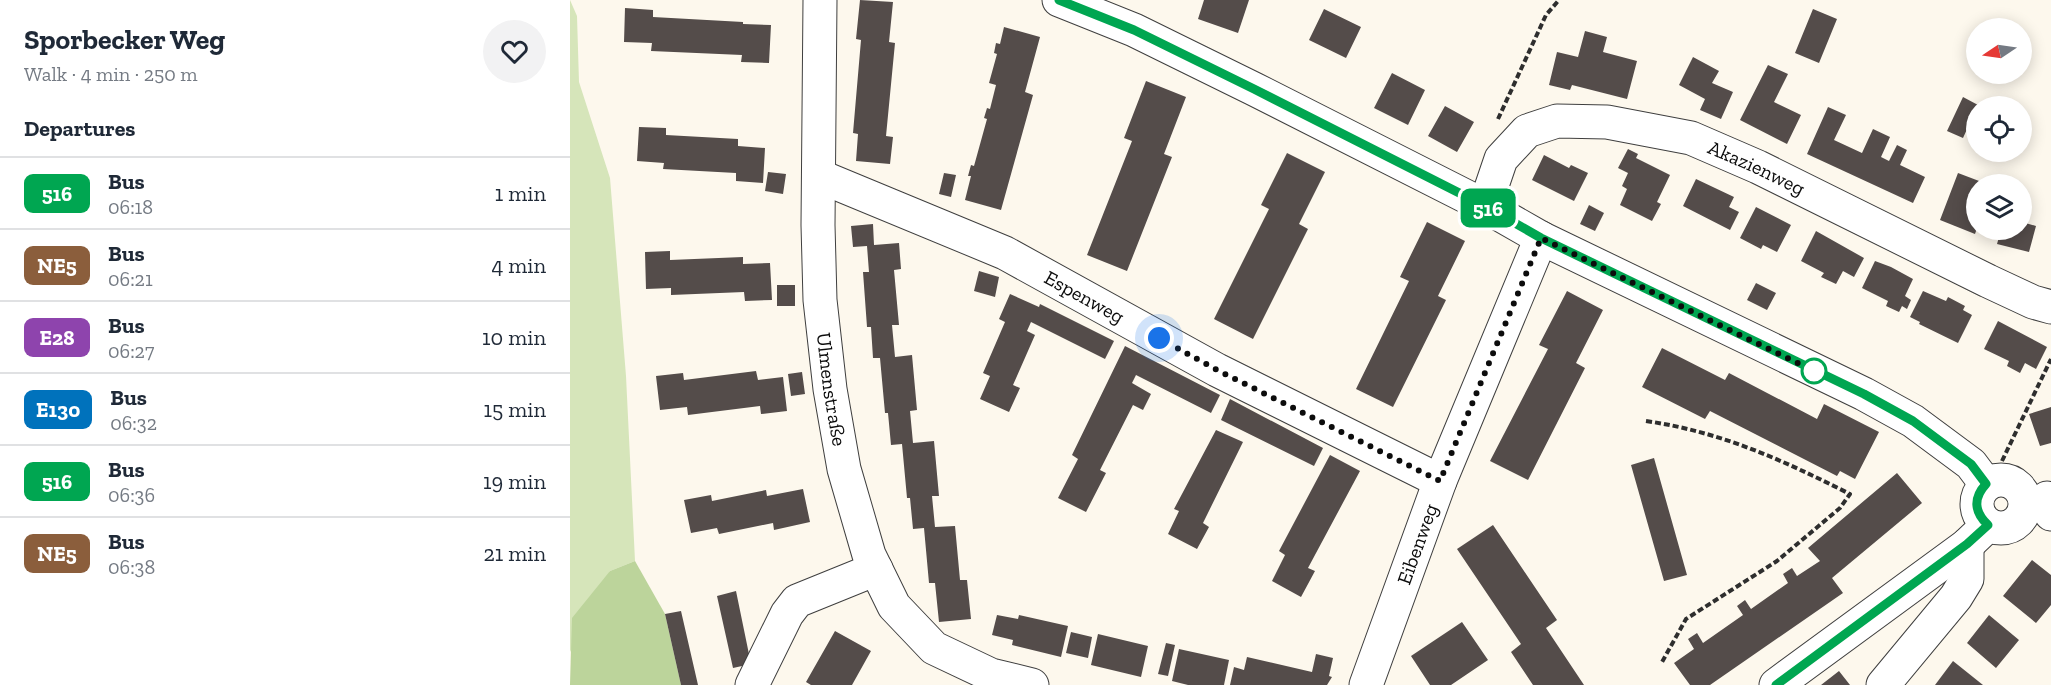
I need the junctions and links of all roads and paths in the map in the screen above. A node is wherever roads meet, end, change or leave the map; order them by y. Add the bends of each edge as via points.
1 (820, 0) edge
2 (1059, 0) edge
3 (1559, 0) edge
4 (1501, 159) junction
5 (819, 176) junction
6 (1485, 206) junction
7 (1541, 238) junction
8 (2051, 307) edge
9 (2051, 359) edge
10 (1646, 421) dead end
11 (1993, 474) junction
12 (1440, 481) junction
13 (2043, 503) edge
14 (1977, 535) junction
15 (876, 569) junction
16 (1662, 662) dead end
17 (752, 685) edge
18 (1032, 685) edge
19 (1366, 685) edge
20 (1776, 685) edge
21 (1883, 685) edge

1 - 5 street, Ulmenstraße
2 - 6 street via 1144,35
3 - 4 path via 1546,15 1494,128
4 - 6 street, Akazienweg
4 - 8 street, Akazienweg via 1527,131 1557,121 1607,122 1690,138 1758,166 1988,281
5 - 12 street, Espenweg via 1005,253 1217,370
5 - 15 street, Ulmenstraße via 820,300 830,389 844,469
6 - 7 street
7 - 11 street via 1864,394 1913,421 1971,464
7 - 12 street, Eibenweg
9 - 11 path
10 - 16 path via 1730,440 1850,494 1840,508 1778,561 1686,619
11 - 13 street via 1996,480 2016,484 2022,493
11 - 14 street via 1976,500 1981,518
12 - 19 street, Eibenweg
13 - 14 street via 2013,525
14 - 20 street
14 - 21 street via 1967,579 1956,597
15 - 17 street via 796,601
15 - 18 street, Ulmenstraße via 894,606 934,648 991,675

